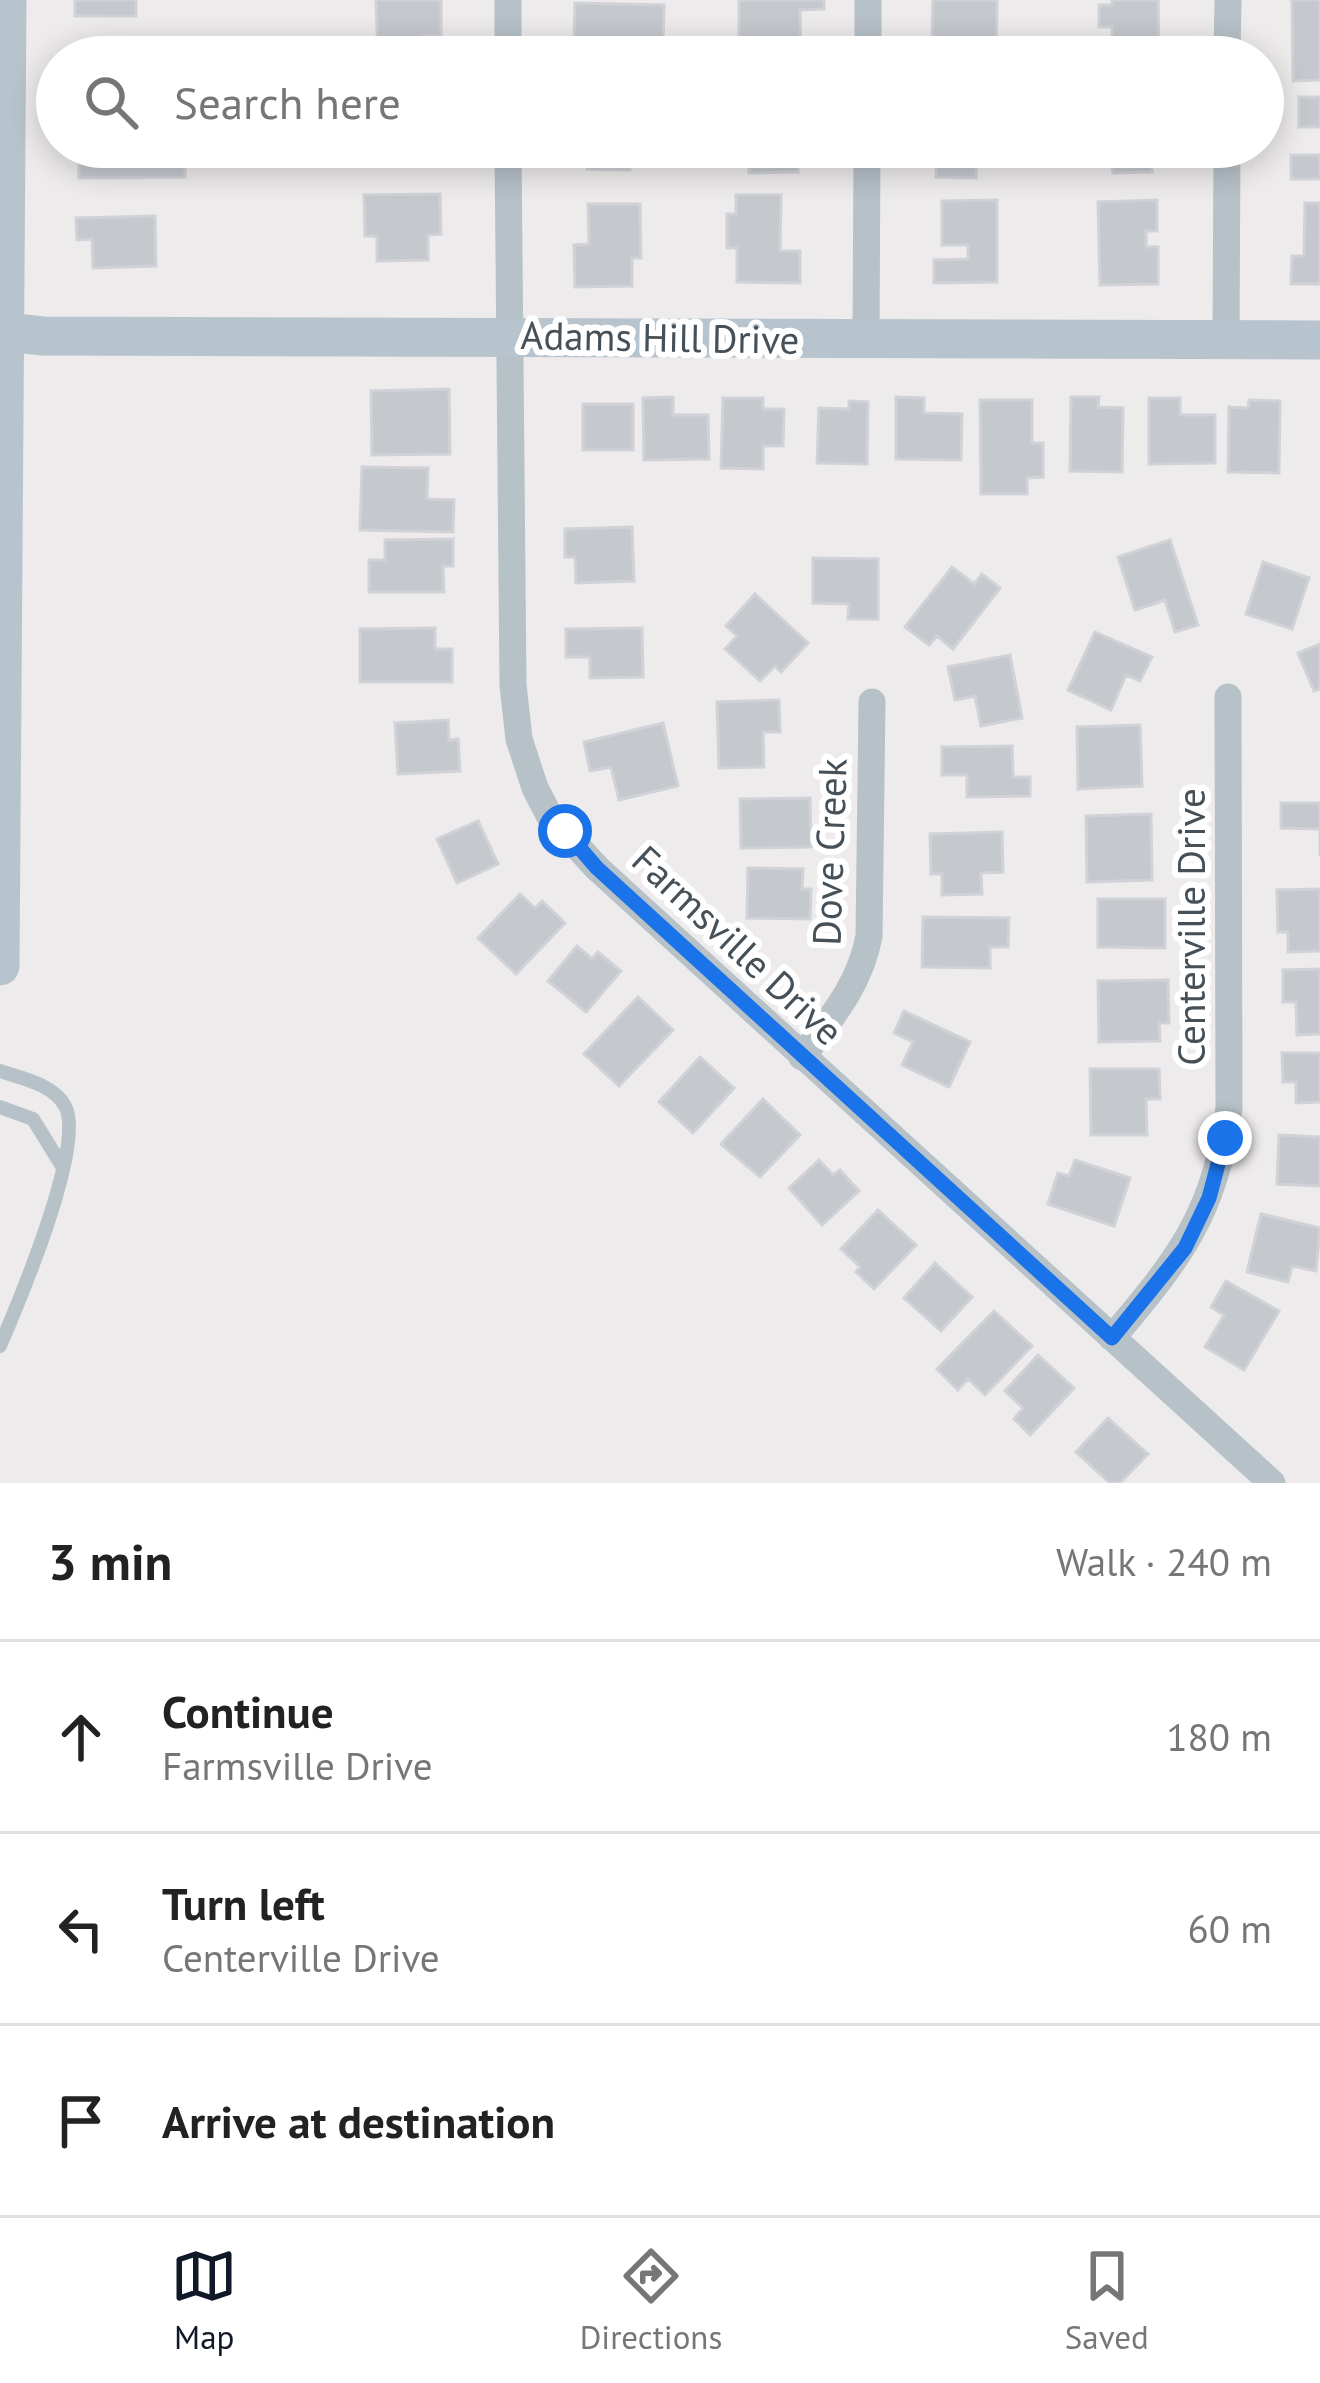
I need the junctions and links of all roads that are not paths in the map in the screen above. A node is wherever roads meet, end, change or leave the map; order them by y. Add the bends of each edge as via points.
1 (7, 0) edge
2 (508, 0) edge
3 (868, 0) edge
4 (1228, 0) edge
5 (508, 36) edge
6 (868, 36) edge
7 (1227, 36) edge
8 (508, 168) edge
9 (867, 168) edge
10 (1227, 168) edge
11 (3, 331) edge
12 (508, 335) junction
13 (866, 339) junction
14 (1226, 339) junction
15 (1320, 340) edge
16 (2, 568) edge
17 (2, 680) edge
18 (1228, 697) dead end
19 (872, 702) dead end
20 (0, 966) edge
21 (802, 1057) junction
22 (0, 1071) edge
23 (0, 1107) edge
24 (62, 1166) junction
25 (1112, 1338) junction
26 (0, 1346) edge
27 (1271, 1483) edge

1 - 11 street
2 - 5 street
3 - 6 street
4 - 7 street
8 - 12 street, Farmsville Drive
9 - 13 street
10 - 14 street
11 - 12 street, Adams Hill Drive
11 - 16 street
12 - 13 street, Adams Hill Drive
12 - 21 street, Farmsville Drive via 513,686 536,788 550,817 597,868
13 - 14 street, Adams Hill Drive
14 - 15 street, Adams Hill Drive
16 - 17 street
17 - 20 street
18 - 25 street, Centerville Drive via 1225,1138 1185,1248
19 - 21 street, Dove Creek via 864,964
21 - 25 street, Farmsville Drive
22 - 24 lane via 44,1087 65,1106
23 - 24 lane via 33,1119
24 - 26 lane
25 - 27 street, Farmsville Drive

